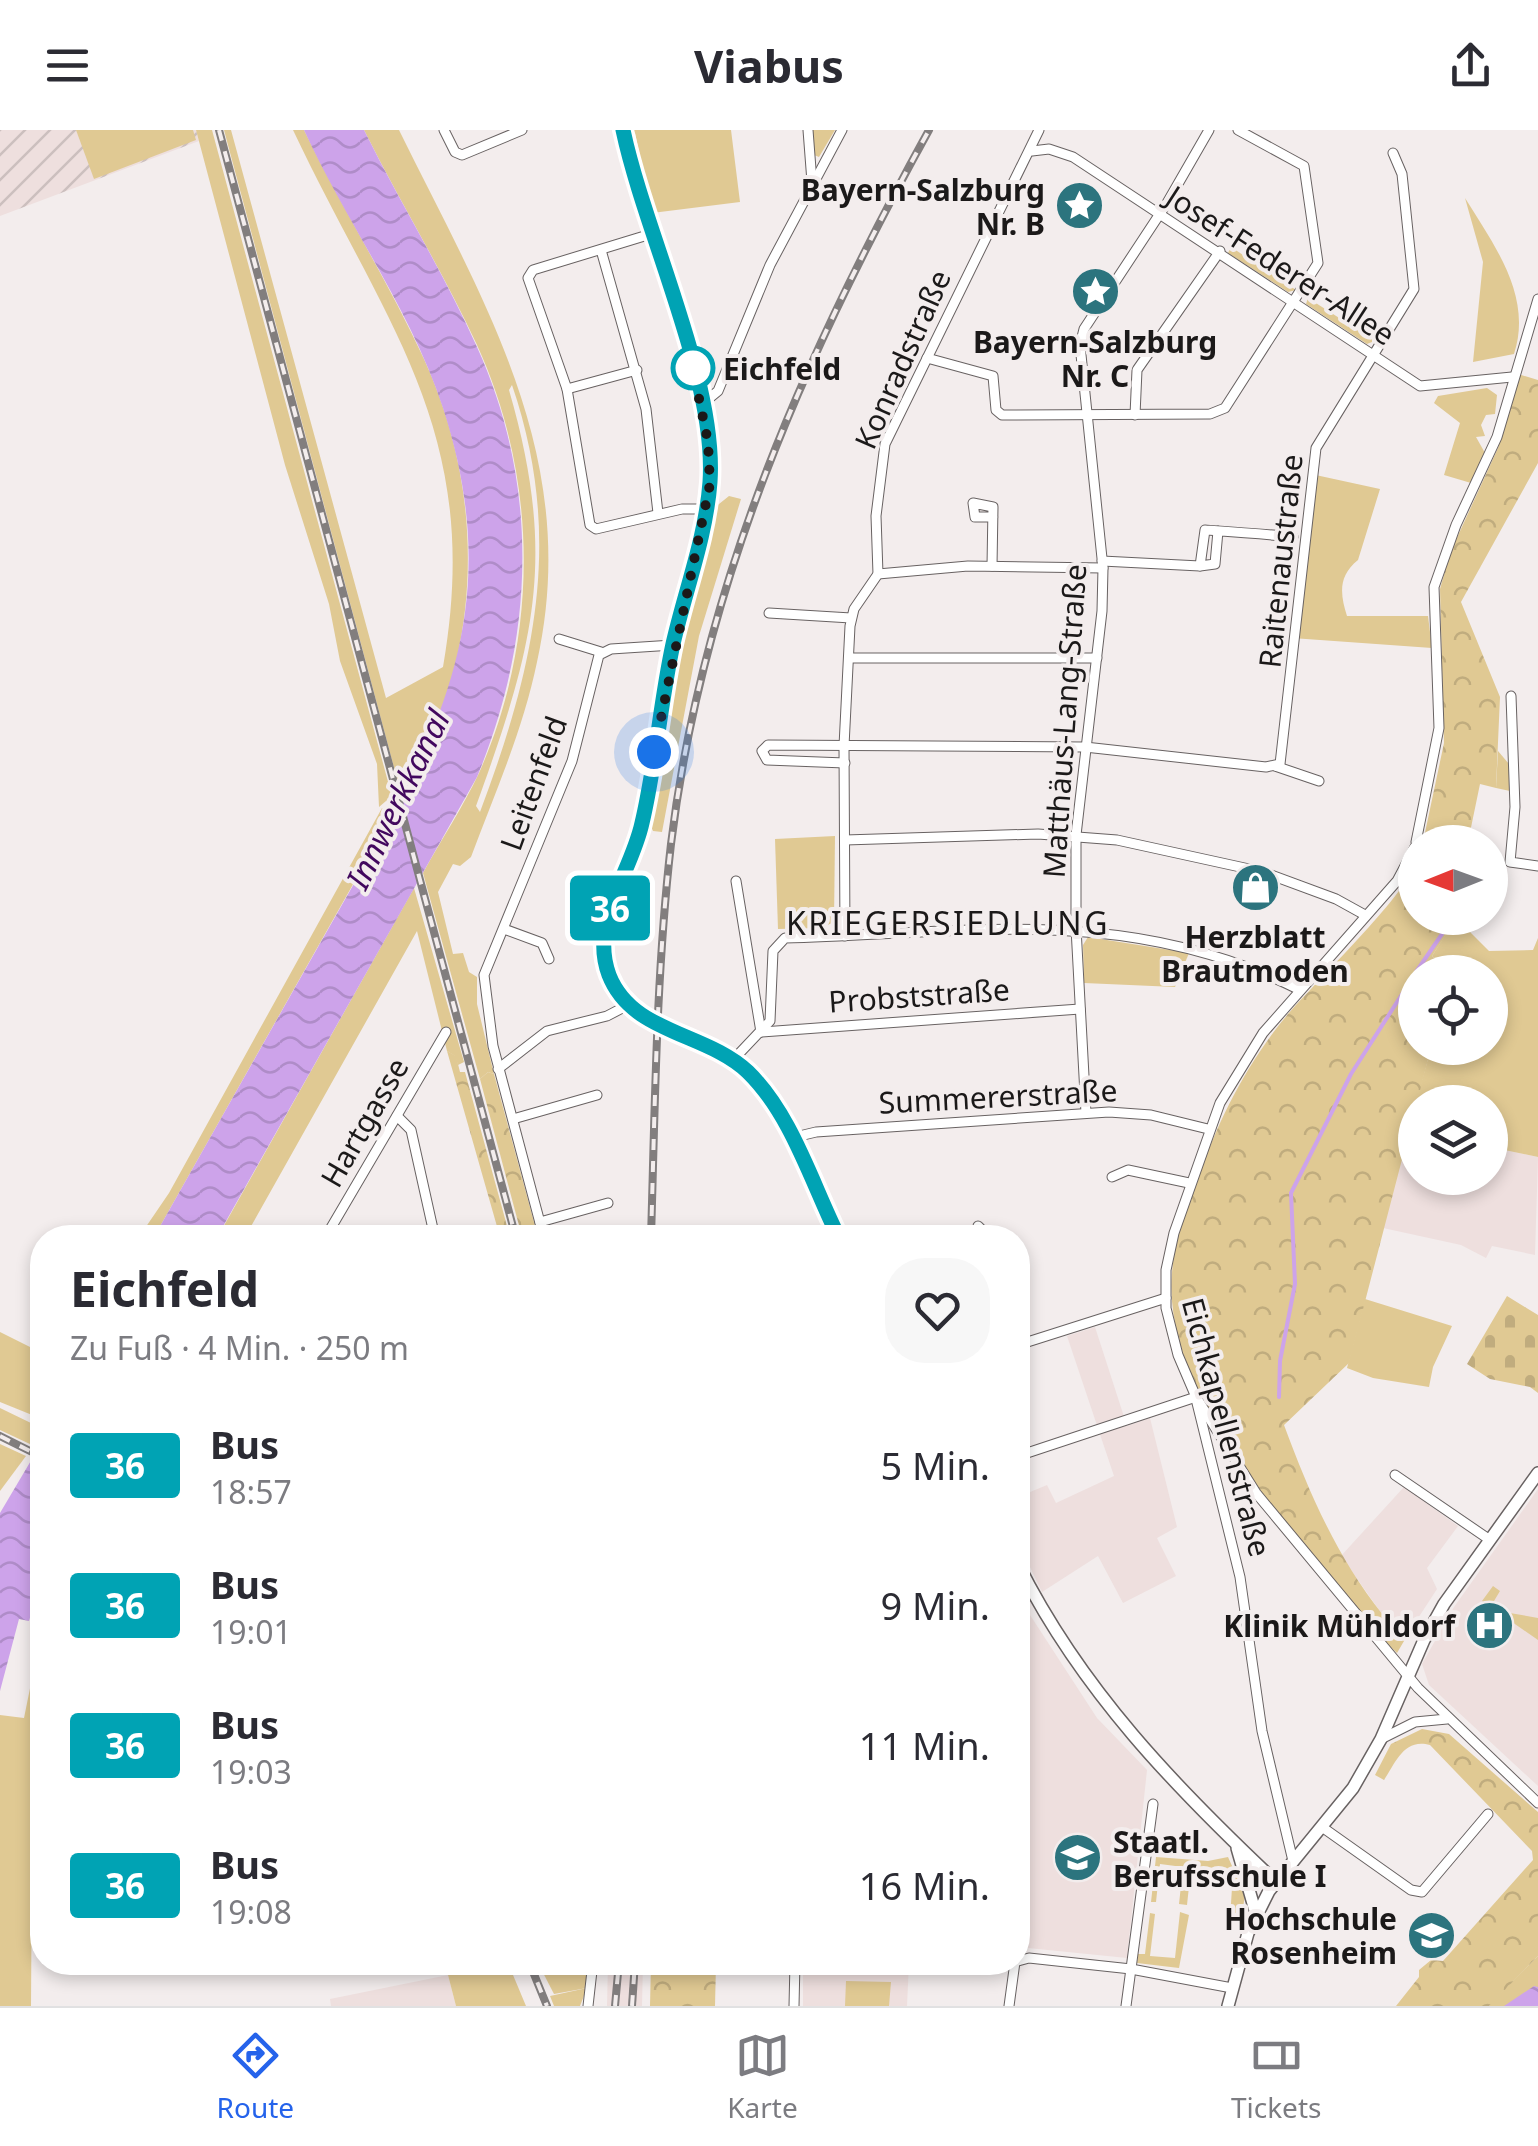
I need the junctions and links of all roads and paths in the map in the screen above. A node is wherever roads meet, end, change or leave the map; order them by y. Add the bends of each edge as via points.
1 (444, 130) edge
2 (522, 130) edge
3 (623, 130) edge
4 (808, 130) edge
5 (842, 130) edge
6 (1039, 130) edge
7 (1209, 130) edge
8 (1238, 130) edge
9 (1032, 151) junction
10 (1393, 153) dead end
11 (812, 185) junction
12 (1159, 215) junction
13 (651, 234) junction
14 (601, 250) junction
15 (1220, 251) junction
16 (1538, 299) edge
17 (1296, 301) junction
18 (1373, 354) junction
19 (927, 358) junction
20 (636, 370) junction
21 (1512, 377) junction
22 (567, 389) junction
23 (701, 406) junction
24 (1135, 415) junction
25 (1088, 416) junction
26 (706, 510) junction
27 (658, 513) junction
28 (993, 517) dead end
29 (1218, 531) junction
30 (1292, 537) dead end
31 (1102, 564) junction
32 (992, 566) junction
33 (1200, 566) junction
34 (878, 574) junction
35 (769, 613) dead end
36 (851, 618) junction
37 (560, 639) dead end
38 (673, 645) junction
39 (602, 652) junction
40 (849, 658) junction
41 (1097, 658) junction
42 (1511, 696) dead end
43 (844, 746) junction
44 (1085, 746) junction
45 (845, 763) junction
46 (1277, 765) junction
47 (1318, 781) dead end
48 (1420, 825) edge
49 (1076, 834) junction
50 (845, 840) junction
51 (1538, 866) edge
52 (736, 882) dead end
53 (1398, 882) edge
54 (1365, 915) junction
55 (504, 928) junction
56 (1076, 928) junction
57 (845, 936) junction
58 (549, 959) dead end
59 (1300, 990) junction
60 (628, 1005) junction
61 (1080, 1009) junction
62 (446, 1032) dead end
63 (761, 1032) junction
64 (733, 1060) junction
65 (498, 1069) junction
66 (597, 1095) dead end
67 (1086, 1112) junction
68 (397, 1116) junction
69 (513, 1119) junction
70 (1208, 1129) junction
71 (791, 1138) junction
72 (1112, 1177) dead end
73 (1189, 1183) junction
74 (608, 1202) dead end
75 (540, 1222) junction
76 (333, 1225) edge
77 (432, 1225) edge
78 (541, 1225) edge
79 (833, 1225) edge
80 (1166, 1298) junction
81 (1030, 1341) edge
82 (1196, 1397) junction
83 (1030, 1452) edge
84 (1538, 1473) edge
85 (1395, 1475) dead end
86 (1490, 1540) junction
87 (1030, 1588) edge
88 (1408, 1675) junction
89 (1447, 1720) junction
90 (1381, 1739) junction
91 (1153, 1804) dead end
92 (1538, 1804) edge
93 (1488, 1814) dead end
94 (1322, 1827) junction
95 (1235, 1844) junction
96 (1293, 1862) junction
97 (1246, 1872) junction
98 (1273, 1887) junction
99 (1256, 1914) junction
100 (1030, 1958) edge
101 (1131, 1970) junction
102 (592, 1975) edge
103 (795, 1975) edge
104 (1014, 1975) edge
105 (1232, 1988) junction
106 (588, 2006) edge
107 (794, 2006) edge
108 (1009, 2006) edge
109 (1126, 2006) edge
110 (1228, 2006) edge

1 - 2 street via 455,152 470,153
3 - 13 street
4 - 11 street
5 - 11 street
6 - 9 street, Konradstraße
7 - 12 street, Matthäus-Lang-Straße
8 - 17 street via 1304,166 1307,174 1318,263
9 - 12 street, Josef-Federer-Allee via 1049,148 1073,157
9 - 19 street, Konradstraße
10 - 18 street, Raitenaustraße via 1402,174 1414,289
11 - 23 street via 718,391
12 - 15 street, Josef-Federer-Allee
12 - 25 street, Matthäus-Lang-Straße via 1082,335
13 - 14 street
13 - 23 street
14 - 20 street
14 - 22 street via 533,270 528,278
15 - 17 street, Josef-Federer-Allee
15 - 24 street via 1137,370
16 - 21 street, Eichkapellenstraße
17 - 18 street, Josef-Federer-Allee
17 - 24 street via 1225,408
18 - 21 street, Josef-Federer-Allee via 1428,388
18 - 46 street, Raitenaustraße via 1316,448
19 - 25 street via 993,376 1002,415
19 - 34 street, Konradstraße via 883,450
20 - 22 street
20 - 27 street
21 - 48 street, Eichkapellenstraße via 1497,437 1434,586 1439,728
22 - 27 street via 590,526
23 - 26 street via 710,470
24 - 25 street
25 - 31 street, Matthäus-Lang-Straße
26 - 27 street
26 - 38 street
28 - 32 street
29 - 30 street
29 - 33 street via 1215,564
29 - 33 street via 1202,531
31 - 32 street
31 - 33 street
31 - 41 street, Matthäus-Lang-Straße
32 - 34 street
34 - 36 street
35 - 36 street
36 - 40 street
37 - 39 street
38 - 39 street
38 - 60 street via 643,819 604,930 608,972
39 - 55 street, Leitenfeld via 572,761
40 - 41 street
40 - 43 street
41 - 44 street, Matthäus-Lang-Straße
42 - 51 street via 1515,807 1509,859
43 - 44 street
43 - 45 street
43 - 45 street via 768,745 762,754 767,760
44 - 46 street
44 - 49 street, Matthäus-Lang-Straße
45 - 50 street
46 - 47 street
49 - 50 street
49 - 54 street via 1263,872
49 - 56 street, Matthäus-Lang-Straße
50 - 57 street
52 - 63 street
53 - 54 street, Eichkapellenstraße
54 - 59 street, Eichkapellenstraße
55 - 58 street via 542,944
55 - 65 street, Leitenfeld via 483,988
56 - 57 street
56 - 59 street via 1209,952
56 - 61 street, Matthäus-Lang-Straße
57 - 63 street via 779,940 772,1012
59 - 70 street, Eichkapellenstraße via 1234,1075
60 - 64 street
60 - 65 street via 548,1030
61 - 63 street, Probststraße
61 - 67 street, Matthäus-Lang-Straße
62 - 68 street, Hartgasse
63 - 64 street
64 - 71 street via 762,1089
65 - 69 street, Leitenfeld
66 - 69 street
67 - 70 street, Summererstraße via 1152,1115
67 - 71 street, Summererstraße
68 - 76 street, Hartgasse
68 - 77 street via 411,1130
69 - 75 street, Leitenfeld
70 - 73 street, Eichkapellenstraße
71 - 79 street
72 - 73 street via 1128,1170
73 - 80 street, Eichkapellenstraße via 1169,1252
74 - 75 street
75 - 78 street, Leitenfeld
80 - 81 street
80 - 82 street, Eichkapellenstraße via 1174,1342
82 - 83 street
82 - 88 street via 1256,1493
82 - 96 street, Eichkapellenstraße via 1240,1577 1262,1731
84 - 86 street
85 - 86 street
86 - 88 street via 1444,1604
87 - 95 street via 1107,1708
88 - 89 street
88 - 90 street
89 - 90 street via 1415,1722
89 - 92 street
90 - 94 street
91 - 101 street
93 - 94 street via 1427,1890 1416,1893
94 - 96 street
95 - 97 street
95 - 98 street
96 - 98 street
97 - 98 street
97 - 99 street
98 - 99 street
99 - 105 street
100 - 101 street
101 - 105 street
101 - 109 street
102 - 106 street
103 - 107 street
104 - 108 street
105 - 110 street

